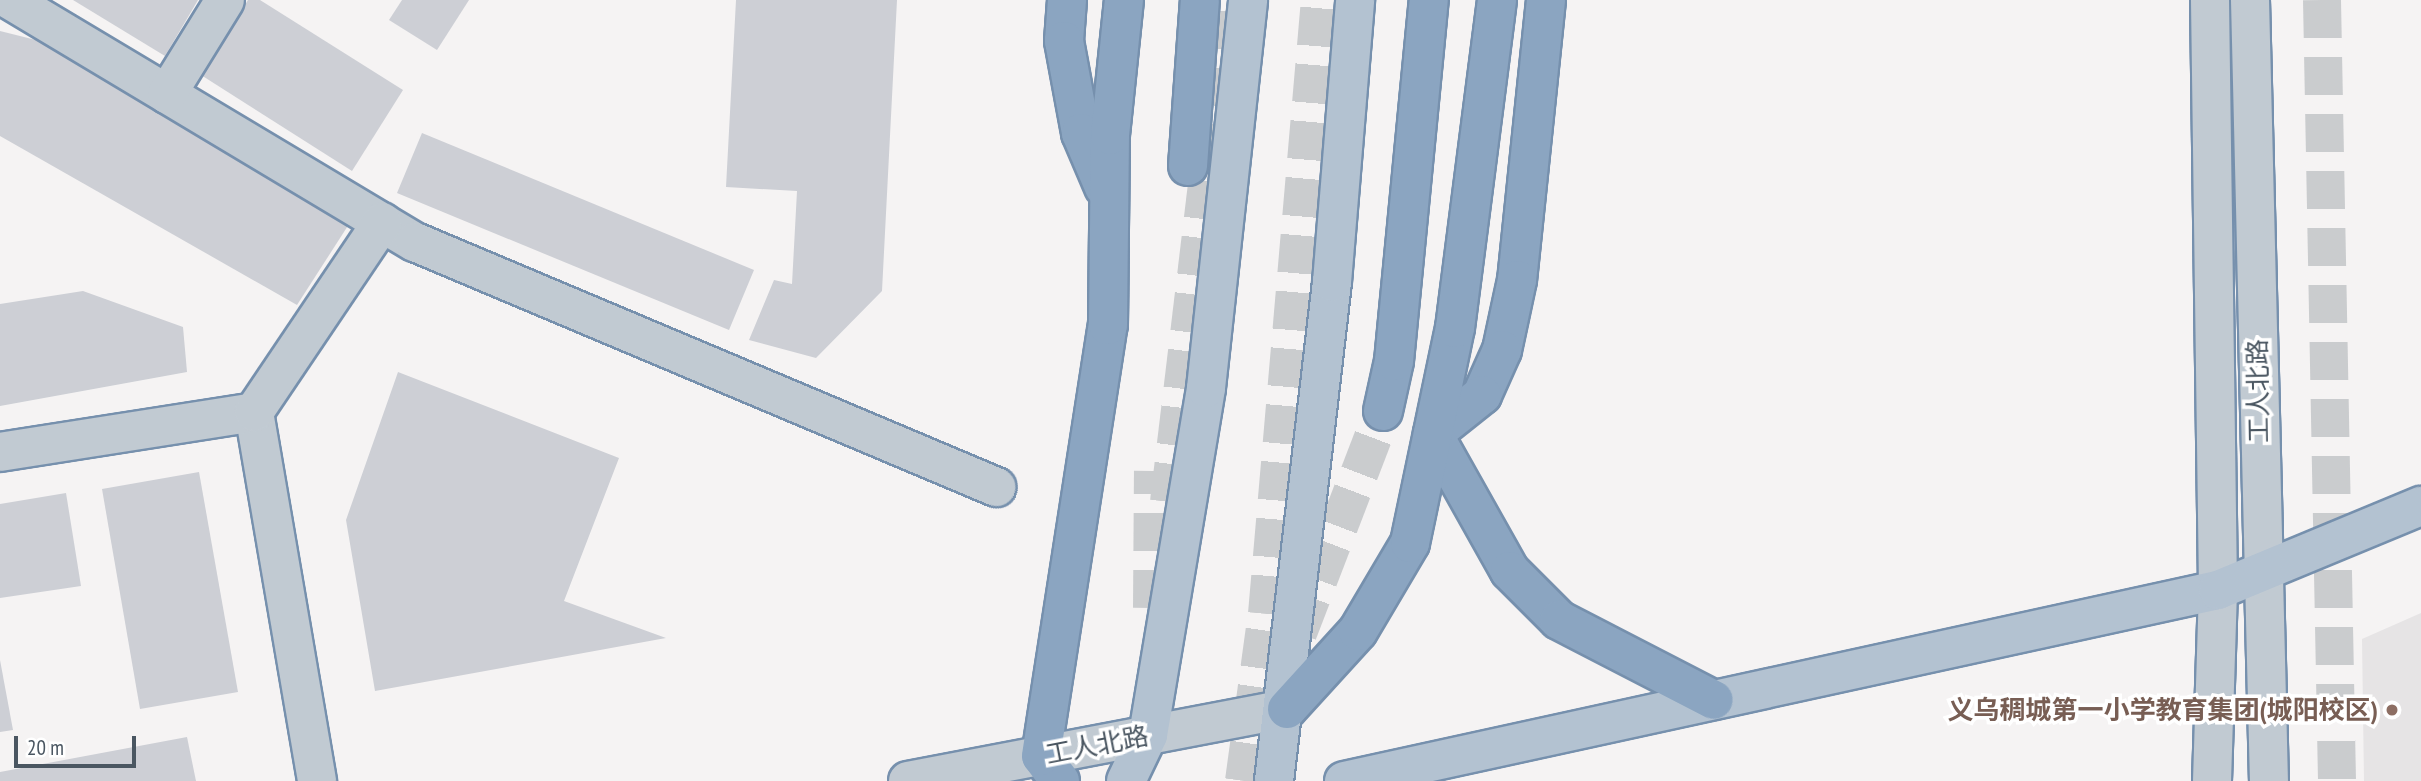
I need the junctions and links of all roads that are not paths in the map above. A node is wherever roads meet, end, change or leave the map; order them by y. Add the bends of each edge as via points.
1 (10, 0) edge
2 (225, 0) edge
3 (1067, 0) edge
4 (1124, 0) edge
5 (1200, 0) edge
6 (1248, 0) edge
7 (1355, 0) edge
8 (1429, 0) edge
9 (1497, 0) edge
10 (1546, 0) edge
11 (2210, 0) edge
12 (2250, 0) edge
13 (167, 94) junction
14 (1188, 166) dead end
15 (1112, 206) junction
16 (382, 222) junction
17 (1383, 411) tunnel mouth
18 (254, 412) junction
19 (1433, 435) junction
20 (0, 452) edge
21 (996, 487) dead end
22 (2421, 506) edge
23 (2262, 576) junction
24 (2218, 590) junction
25 (1714, 700) junction
26 (1287, 709) junction
27 (1147, 735) junction
28 (1051, 768) edge
29 (317, 781) edge
30 (908, 781) edge
31 (1126, 781) edge
32 (1275, 781) edge
33 (1344, 781) edge
34 (2212, 781) edge
35 (2269, 781) edge

1 - 13 street
2 - 13 street
3 - 15 highway via 1063,41 1081,133
4 - 15 highway via 1110,135
5 - 14 highway
6 - 27 main road via 1206,388
7 - 26 main road
8 - 17 highway via 1394,361
9 - 19 highway via 1455,328
10 - 19 highway via 1517,280 1502,350 1482,396
11 - 24 street
12 - 23 street, 工人北路
13 - 16 street
15 - 28 highway via 1108,325
16 - 18 street
16 - 21 street via 415,242
18 - 20 street
18 - 29 street
19 - 25 highway via 1510,571 1559,620
19 - 26 highway via 1410,543 1358,631
22 - 23 main road
23 - 24 main road
23 - 35 street, 工人北路
24 - 25 main road
24 - 34 street
25 - 33 main road
26 - 27 street, 工人北路
26 - 32 main road
27 - 28 street, 工人北路
27 - 31 main road
28 - 30 street, 工人北路

